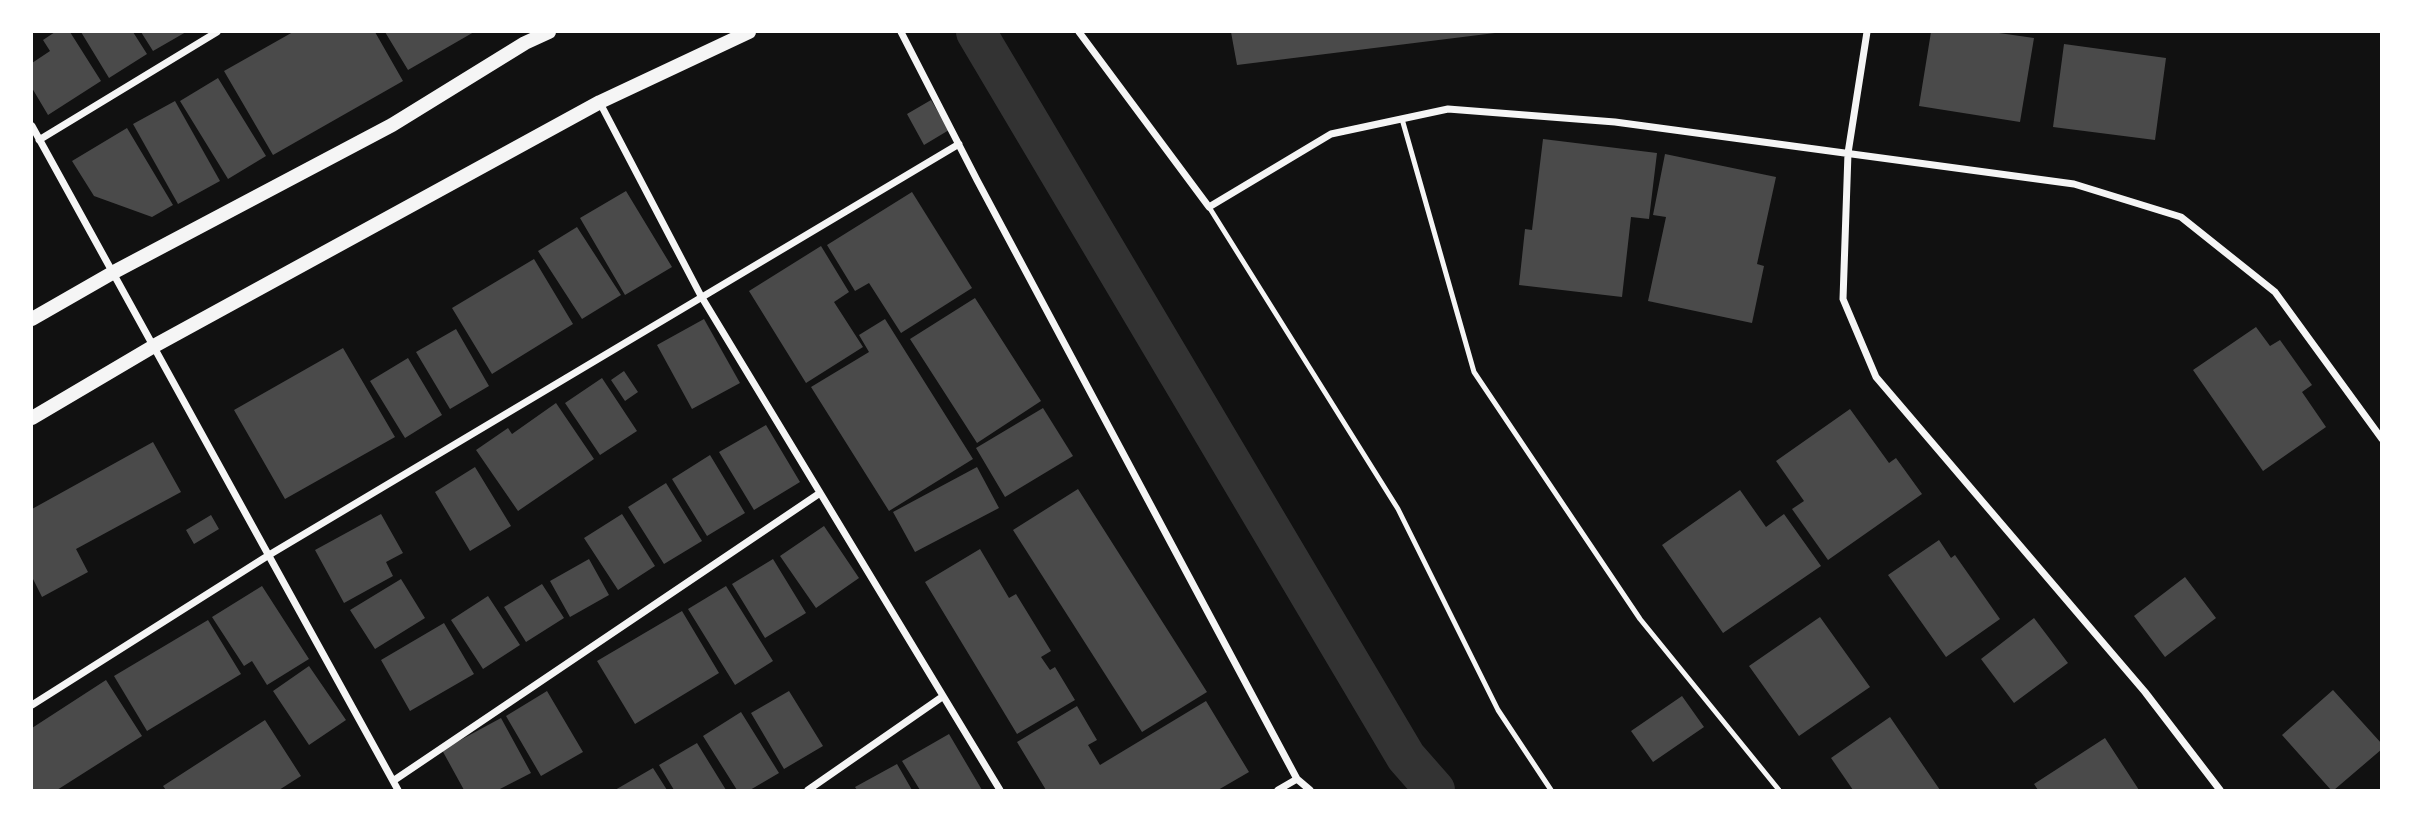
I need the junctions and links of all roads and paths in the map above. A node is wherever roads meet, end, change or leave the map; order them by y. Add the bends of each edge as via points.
1 (217, 32) edge
2 (549, 32) edge
3 (749, 32) edge
4 (901, 32) edge
5 (1079, 32) edge
6 (1867, 32) edge
7 (600, 102) junction
8 (1402, 119) junction
9 (32, 126) edge
10 (39, 140) junction
11 (959, 144) junction
12 (1848, 153) junction
13 (1209, 207) junction
14 (114, 272) junction
15 (701, 296) junction
16 (32, 319) edge
17 (155, 346) junction
18 (32, 418) edge
19 (2382, 439) edge
20 (820, 493) junction
21 (269, 555) junction
22 (942, 697) junction
23 (32, 705) edge
24 (1297, 779) junction
25 (393, 781) junction
26 (398, 790) edge
27 (808, 790) edge
28 (1000, 790) edge
29 (1278, 790) edge
30 (1310, 790) edge
31 (1551, 790) edge
32 (1779, 790) edge
33 (2220, 790) edge

1 - 10 street
2 - 14 main road via 392,125
3 - 7 main road
4 - 11 street
5 - 13 street
6 - 12 street
7 - 15 street
7 - 17 main road
8 - 12 street via 1462,110 1615,122
8 - 13 street via 1331,134
8 - 32 lane via 1474,372 1640,619
9 - 10 street
10 - 14 street
11 - 15 street
11 - 24 street
12 - 19 street via 2074,184 2181,217 2275,292
12 - 33 street via 1843,299 1877,377 2145,692
13 - 31 lane via 1398,509 1497,710
14 - 16 main road
14 - 17 street
15 - 20 street
15 - 21 street
17 - 18 main road
17 - 21 street
20 - 22 street
20 - 25 street
21 - 23 street
21 - 25 street
22 - 27 street
22 - 28 street
24 - 29 street
24 - 30 street
25 - 26 street

